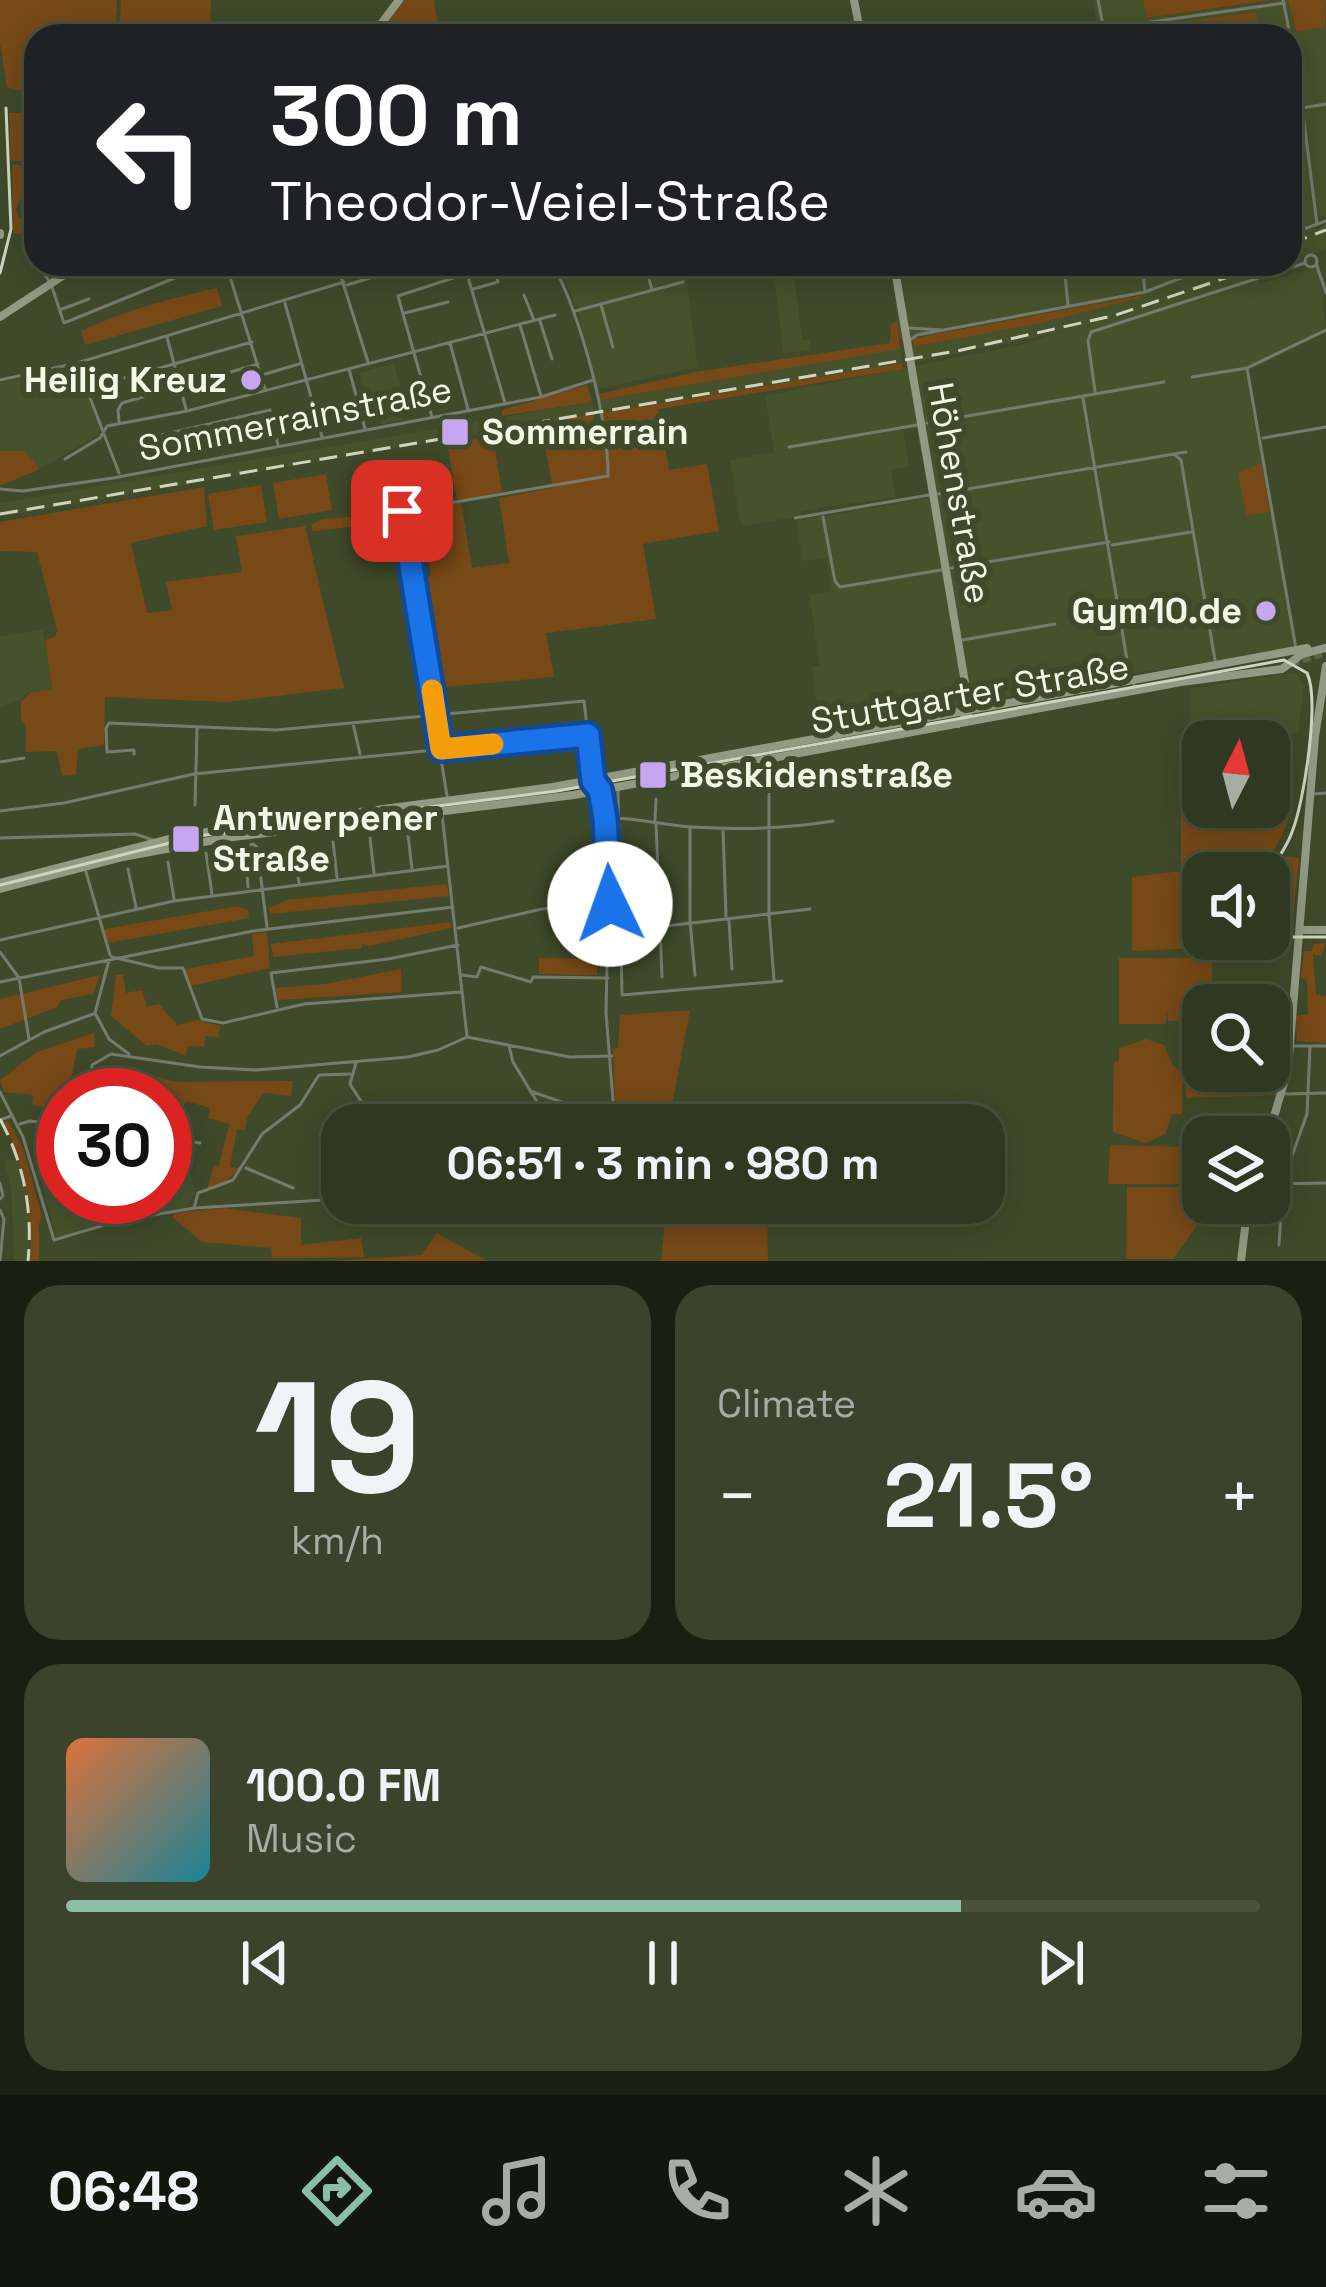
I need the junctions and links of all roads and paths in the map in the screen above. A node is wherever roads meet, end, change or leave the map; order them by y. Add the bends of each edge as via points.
1 (1284, 1) edge
2 (1155, 24) edge
3 (1302, 102) edge
4 (1326, 104) edge
5 (1303, 108) junction
6 (1326, 221) edge
7 (1317, 224) junction
8 (1302, 230) edge
9 (1324, 253) edge
10 (1315, 256) junction
11 (1305, 263) junction
12 (1302, 264) edge
13 (1315, 265) junction
14 (46, 276) edge
15 (63, 276) edge
16 (181, 276) edge
17 (230, 276) edge
18 (342, 276) edge
19 (373, 276) edge
20 (458, 276) edge
21 (468, 276) edge
22 (496, 276) edge
23 (559, 276) edge
24 (648, 276) edge
25 (896, 276) edge
26 (1065, 276) edge
27 (1143, 276) edge
28 (1186, 276) edge
29 (1265, 276) edge
30 (683, 282) dead end
31 (51, 284) junction
32 (345, 284) junction
33 (473, 289) junction
34 (652, 290) junction
35 (1326, 291) edge
36 (1145, 292) junction
37 (524, 295) dead end
38 (89, 299) dead end
39 (448, 302) dead end
40 (285, 303) junction
41 (601, 303) junction
42 (900, 307) junction
43 (1068, 307) junction
44 (60, 310) junction
45 (574, 312) junction
46 (404, 314) junction
47 (243, 315) junction
48 (555, 315) dead end
49 (0, 317) edge
50 (536, 320) junction
51 (520, 325) junction
52 (956, 329) junction
53 (937, 330) junction
54 (1326, 331) edge
55 (486, 333) junction
56 (166, 337) junction
57 (908, 339) junction
58 (252, 342) junction
59 (449, 343) junction
60 (613, 347) dead end
61 (415, 352) junction
62 (552, 359) dead end
63 (77, 363) junction
64 (173, 363) junction
65 (302, 363) junction
66 (258, 364) junction
67 (368, 364) junction
68 (1247, 368) junction
69 (349, 369) junction
70 (261, 375) junction
71 (1192, 376) dead end
72 (0, 380) edge
73 (306, 380) junction
74 (593, 380) junction
75 (1163, 382) dead end
76 (116, 384) dead end
77 (180, 387) junction
78 (266, 391) junction
79 (1094, 393) junction
80 (1082, 396) junction
81 (541, 398) junction
82 (506, 404) junction
83 (187, 411) junction
84 (469, 411) junction
85 (432, 418) junction
86 (119, 424) junction
87 (920, 424) junction
88 (1326, 427) edge
89 (104, 430) junction
90 (365, 431) junction
91 (1259, 438) junction
92 (322, 439) junction
93 (135, 441) dead end
94 (279, 446) junction
95 (789, 447) dead end
96 (65, 459) dead end
97 (1095, 467) junction
98 (395, 472) dead end
99 (120, 476) junction
100 (2, 489) edge
101 (932, 495) junction
102 (402, 511) junction
103 (823, 514) junction
104 (795, 518) dead end
105 (1193, 532) junction
106 (1109, 544) junction
107 (945, 569) junction
108 (1055, 624) dead end
109 (958, 640) junction
110 (1326, 647) edge
111 (1313, 650) junction
112 (1287, 651) junction
113 (1294, 661) junction
114 (1216, 662) junction
115 (1278, 667) tunnel mouth
116 (1326, 667) edge
117 (1179, 670) junction
118 (1181, 682) junction
119 (1131, 684) junction
120 (1030, 695) junction
121 (1062, 695) junction
122 (970, 709) junction
123 (436, 715) junction
124 (983, 721) junction
125 (353, 723) junction
126 (956, 725) junction
127 (197, 727) junction
128 (1321, 732) edge
129 (588, 735) junction
130 (441, 749) junction
131 (770, 753) junction
132 (134, 754) dead end
133 (361, 755) junction
134 (24, 758) dead end
135 (0, 762) edge
136 (194, 775) junction
137 (609, 778) junction
138 (593, 781) junction
139 (618, 787) junction
140 (600, 790) junction
141 (585, 793) junction
142 (1326, 793) edge
143 (1310, 794) junction
144 (656, 800) dead end
145 (448, 802) junction
146 (195, 805) dead end
147 (0, 811) edge
148 (441, 812) junction
149 (605, 818) junction
150 (619, 818) junction
151 (656, 820) junction
152 (833, 821) dead end
153 (690, 827) junction
154 (723, 828) junction
155 (770, 829) junction
156 (128, 835) junction
157 (408, 835) dead end
158 (0, 838) edge
159 (370, 838) dead end
160 (155, 841) junction
161 (333, 842) dead end
162 (294, 843) dead end
163 (134, 846) junction
164 (206, 853) dead end
165 (168, 862) dead end
166 (448, 866) junction
167 (85, 867) junction
168 (128, 869) dead end
169 (412, 871) junction
170 (374, 875) junction
171 (337, 880) junction
172 (299, 884) junction
173 (0, 886) edge
174 (263, 889) junction
175 (249, 890) junction
176 (212, 896) junction
177 (175, 901) junction
178 (610, 904) junction
179 (453, 907) junction
180 (136, 909) junction
181 (810, 909) dead end
182 (769, 914) junction
183 (98, 918) junction
184 (727, 920) junction
185 (690, 924) junction
186 (456, 928) junction
187 (658, 928) junction
188 (267, 929) junction
189 (1300, 930) junction
190 (1326, 930) edge
191 (622, 931) junction
192 (0, 940) edge
193 (458, 945) junction
194 (0, 952) edge
195 (110, 957) junction
196 (732, 969) dead end
197 (460, 975) junction
198 (695, 975) dead end
199 (662, 977) dead end
200 (19, 978) junction
201 (608, 979) junction
202 (0, 982) edge
203 (775, 982) junction
204 (782, 982) dead end
205 (461, 992) junction
206 (278, 1009) junction
207 (95, 1013) junction
208 (467, 1037) junction
209 (29, 1039) junction
210 (509, 1045) junction
211 (1290, 1046) joint
212 (1310, 1046) junction
213 (1326, 1046) edge
214 (131, 1055) junction
215 (612, 1056) junction
216 (0, 1057) edge
217 (357, 1061) junction
218 (93, 1068) edge
219 (350, 1074) junction
220 (529, 1090) junction
221 (0, 1092) edge
222 (1310, 1093) junction
223 (1283, 1094) joint
224 (1326, 1094) edge
225 (361, 1104) edge
226 (536, 1104) edge
227 (568, 1104) edge
228 (614, 1104) edge
229 (13, 1115) junction
230 (1275, 1116) edge
231 (1, 1120) edge
232 (36, 1122) edge
233 (18, 1125) junction
234 (192, 1142) edge
235 (200, 1143) dead end
236 (1290, 1162) edge
237 (244, 1167) junction
238 (0, 1183) edge
239 (1326, 1183) edge
240 (1290, 1184) edge
241 (293, 1187) dead end
242 (0, 1198) edge
243 (321, 1200) edge
244 (194, 1208) junction
245 (0, 1210) edge
246 (1247, 1224) edge
247 (1281, 1224) edge
248 (1279, 1245) dead end
249 (0, 1261) edge
250 (1244, 1261) edge

1 - 2 street
3 - 5 street
4 - 5 street
5 - 7 street
6 - 7 street
7 - 8 street
9 - 10 street
10 - 11 street
10 - 13 street
11 - 12 street
11 - 13 street
13 - 35 street
14 - 31 street
15 - 31 main road
16 - 44 street via 64,323
17 - 47 street
18 - 32 street
19 - 32 street
20 - 46 street via 398,296
21 - 33 street
22 - 33 street via 498,282
23 - 45 street
24 - 34 street
25 - 42 main road, Höhenstraße
26 - 43 street
27 - 36 street
28 - 36 street
29 - 79 street via 1089,334
30 - 34 street
31 - 44 street
31 - 49 main road
32 - 40 street
32 - 67 street
33 - 55 street
34 - 41 street
36 - 43 street
37 - 50 street
38 - 44 street
39 - 46 street
40 - 47 street
40 - 65 street
41 - 45 street
41 - 60 street
42 - 53 street via 908,328
42 - 57 main road, Höhenstraße
43 - 52 street
45 - 74 street
46 - 61 street
47 - 56 street
47 - 58 street
48 - 50 street
50 - 51 street
50 - 62 street
51 - 55 street
51 - 81 street
52 - 53 street
52 - 57 street
53 - 57 street via 909,332
54 - 68 street
55 - 59 street
55 - 82 street
56 - 63 street
56 - 64 street
57 - 87 main road, Höhenstraße
58 - 64 street
58 - 66 street
59 - 61 street
59 - 84 street
61 - 67 street
61 - 85 street
63 - 72 street
63 - 89 street
64 - 76 street
64 - 77 street
65 - 70 street
65 - 73 street
66 - 70 street
66 - 77 street
67 - 69 street
68 - 71 street
68 - 91 street
69 - 73 street
69 - 90 street
70 - 78 street
73 - 78 street
73 - 92 street
74 - 81 street, Sommerrainstraße
74 - 102 street via 607,478
75 - 79 street
77 - 83 street
77 - 86 street via 122,404
78 - 83 street
79 - 80 street
80 - 87 street
80 - 97 street
81 - 82 street, Sommerrainstraße
82 - 84 street, Sommerrainstraße
83 - 86 street
84 - 85 street, Sommerrainstraße
85 - 90 street, Sommerrainstraße
86 - 89 street
87 - 95 street
87 - 101 main road, Höhenstraße
88 - 91 street
89 - 96 street
89 - 99 street
90 - 92 street, Sommerrainstraße
91 - 112 street
92 - 94 street, Sommerrainstraße
93 - 94 street via 270,410
94 - 99 street, Sommerrainstraße
97 - 101 street
97 - 105 street via 1173,454
97 - 106 street
98 - 102 street
99 - 100 street, Sommerrainstraße
101 - 103 street
101 - 107 main road, Höhenstraße
102 - 123 street
103 - 104 street
103 - 107 street via 840,587
105 - 106 street
105 - 114 street
106 - 107 street
106 - 119 street
107 - 109 main road, Höhenstraße
108 - 109 street
109 - 122 main road, Höhenstraße
110 - 111 main road, Stuttgarter Straße
110 - 112 main road, Stuttgarter Straße
111 - 113 main road, Stuttgarter Straße
111 - 116 main road
112 - 113 main road
112 - 114 main road, Stuttgarter Straße
112 - 117 main road
113 - 118 main road, Stuttgarter Straße
114 - 117 main road, Stuttgarter Straße
115 - 118 main road
116 - 128 main road
117 - 119 main road, Stuttgarter Straße
118 - 119 main road, Stuttgarter Straße
119 - 120 street, Stuttgarter Straße
119 - 121 main road, Stuttgarter Straße
119 - 124 main road, Stuttgarter Straße via 1123,693
120 - 121 main road
120 - 122 main road
121 - 122 main road, Stuttgarter Straße
122 - 124 main road
122 - 126 main road
122 - 131 main road, Stuttgarter Straße
123 - 125 street
123 - 129 street via 584,701
123 - 130 street
124 - 126 main road, Stuttgarter Straße
125 - 127 street
125 - 133 street
126 - 131 main road, Stuttgarter Straße
127 - 132 street via 109,723 107,752
127 - 136 street
128 - 143 main road
129 - 130 street
129 - 138 street
130 - 133 street
130 - 145 street
131 - 137 main road
131 - 139 main road, Stuttgarter Straße
131 - 155 street
133 - 136 street
134 - 135 street
136 - 146 street
136 - 147 street
137 - 138 main road
137 - 140 main road
138 - 140 street
138 - 141 main road
138 - 145 main road
139 - 140 main road, Stuttgarter Straße
139 - 150 street
140 - 141 main road, Stuttgarter Straße
140 - 149 street
141 - 148 main road, Stuttgarter Straße
142 - 143 street
143 - 189 main road
144 - 151 street
145 - 160 main road
148 - 166 street
148 - 167 main road, Stuttgarter Straße via 224,838
149 - 150 street
149 - 178 street
150 - 151 street
150 - 191 street
151 - 153 street
151 - 187 street
152 - 155 street
153 - 154 street
153 - 185 street
154 - 155 street
154 - 184 street
155 - 182 street
156 - 158 street
156 - 160 street
156 - 163 street
157 - 169 street
159 - 170 street
160 - 163 main road
161 - 171 street
162 - 172 street
163 - 173 main road
164 - 176 street
165 - 177 street
166 - 169 street
166 - 179 street
167 - 173 main road, Stuttgarter Straße
167 - 183 street
168 - 180 street
169 - 170 street
170 - 171 street
171 - 172 street
172 - 174 street
174 - 175 street
174 - 175 street via 257,847 249,844
174 - 188 street
175 - 176 street
176 - 177 street
177 - 180 street
178 - 186 street
178 - 201 street
179 - 186 street
179 - 188 street
180 - 183 street
181 - 182 street
182 - 184 street
182 - 203 street
183 - 192 street
183 - 195 street
184 - 185 street
184 - 196 street
185 - 187 street
185 - 198 street
186 - 193 street
187 - 191 street
187 - 199 street
188 - 195 street
189 - 190 main road
189 - 211 main road
191 - 203 street via 622,994
193 - 197 street
193 - 206 street via 271,973
194 - 200 street
195 - 200 street
195 - 206 street via 182,968 202,1019 223,1023
195 - 207 street
197 - 201 street via 476,977 482,967 531,982
197 - 205 street
200 - 202 street
200 - 209 street
201 - 215 street
203 - 204 street
205 - 206 street
205 - 208 street
207 - 209 street
207 - 214 street via 109,1039
208 - 210 street
208 - 217 street via 424,1054
209 - 216 street
210 - 215 street
210 - 220 street
211 - 212 street
212 - 213 street
212 - 222 street
214 - 217 street via 226,1069
214 - 218 street via 111,1054
215 - 228 street
217 - 219 street
219 - 225 street
219 - 237 street via 319,1075 300,1105 262,1134
220 - 226 street
220 - 227 street
221 - 229 street
222 - 223 street
222 - 224 street
222 - 236 street
223 - 230 main road
229 - 231 street
229 - 233 street
232 - 233 street
233 - 244 street via 57,1240
234 - 235 street
237 - 241 street
237 - 244 street via 223,1186 198,1193
238 - 242 street
239 - 240 street
243 - 244 street
245 - 249 street
246 - 250 main road
247 - 248 street

